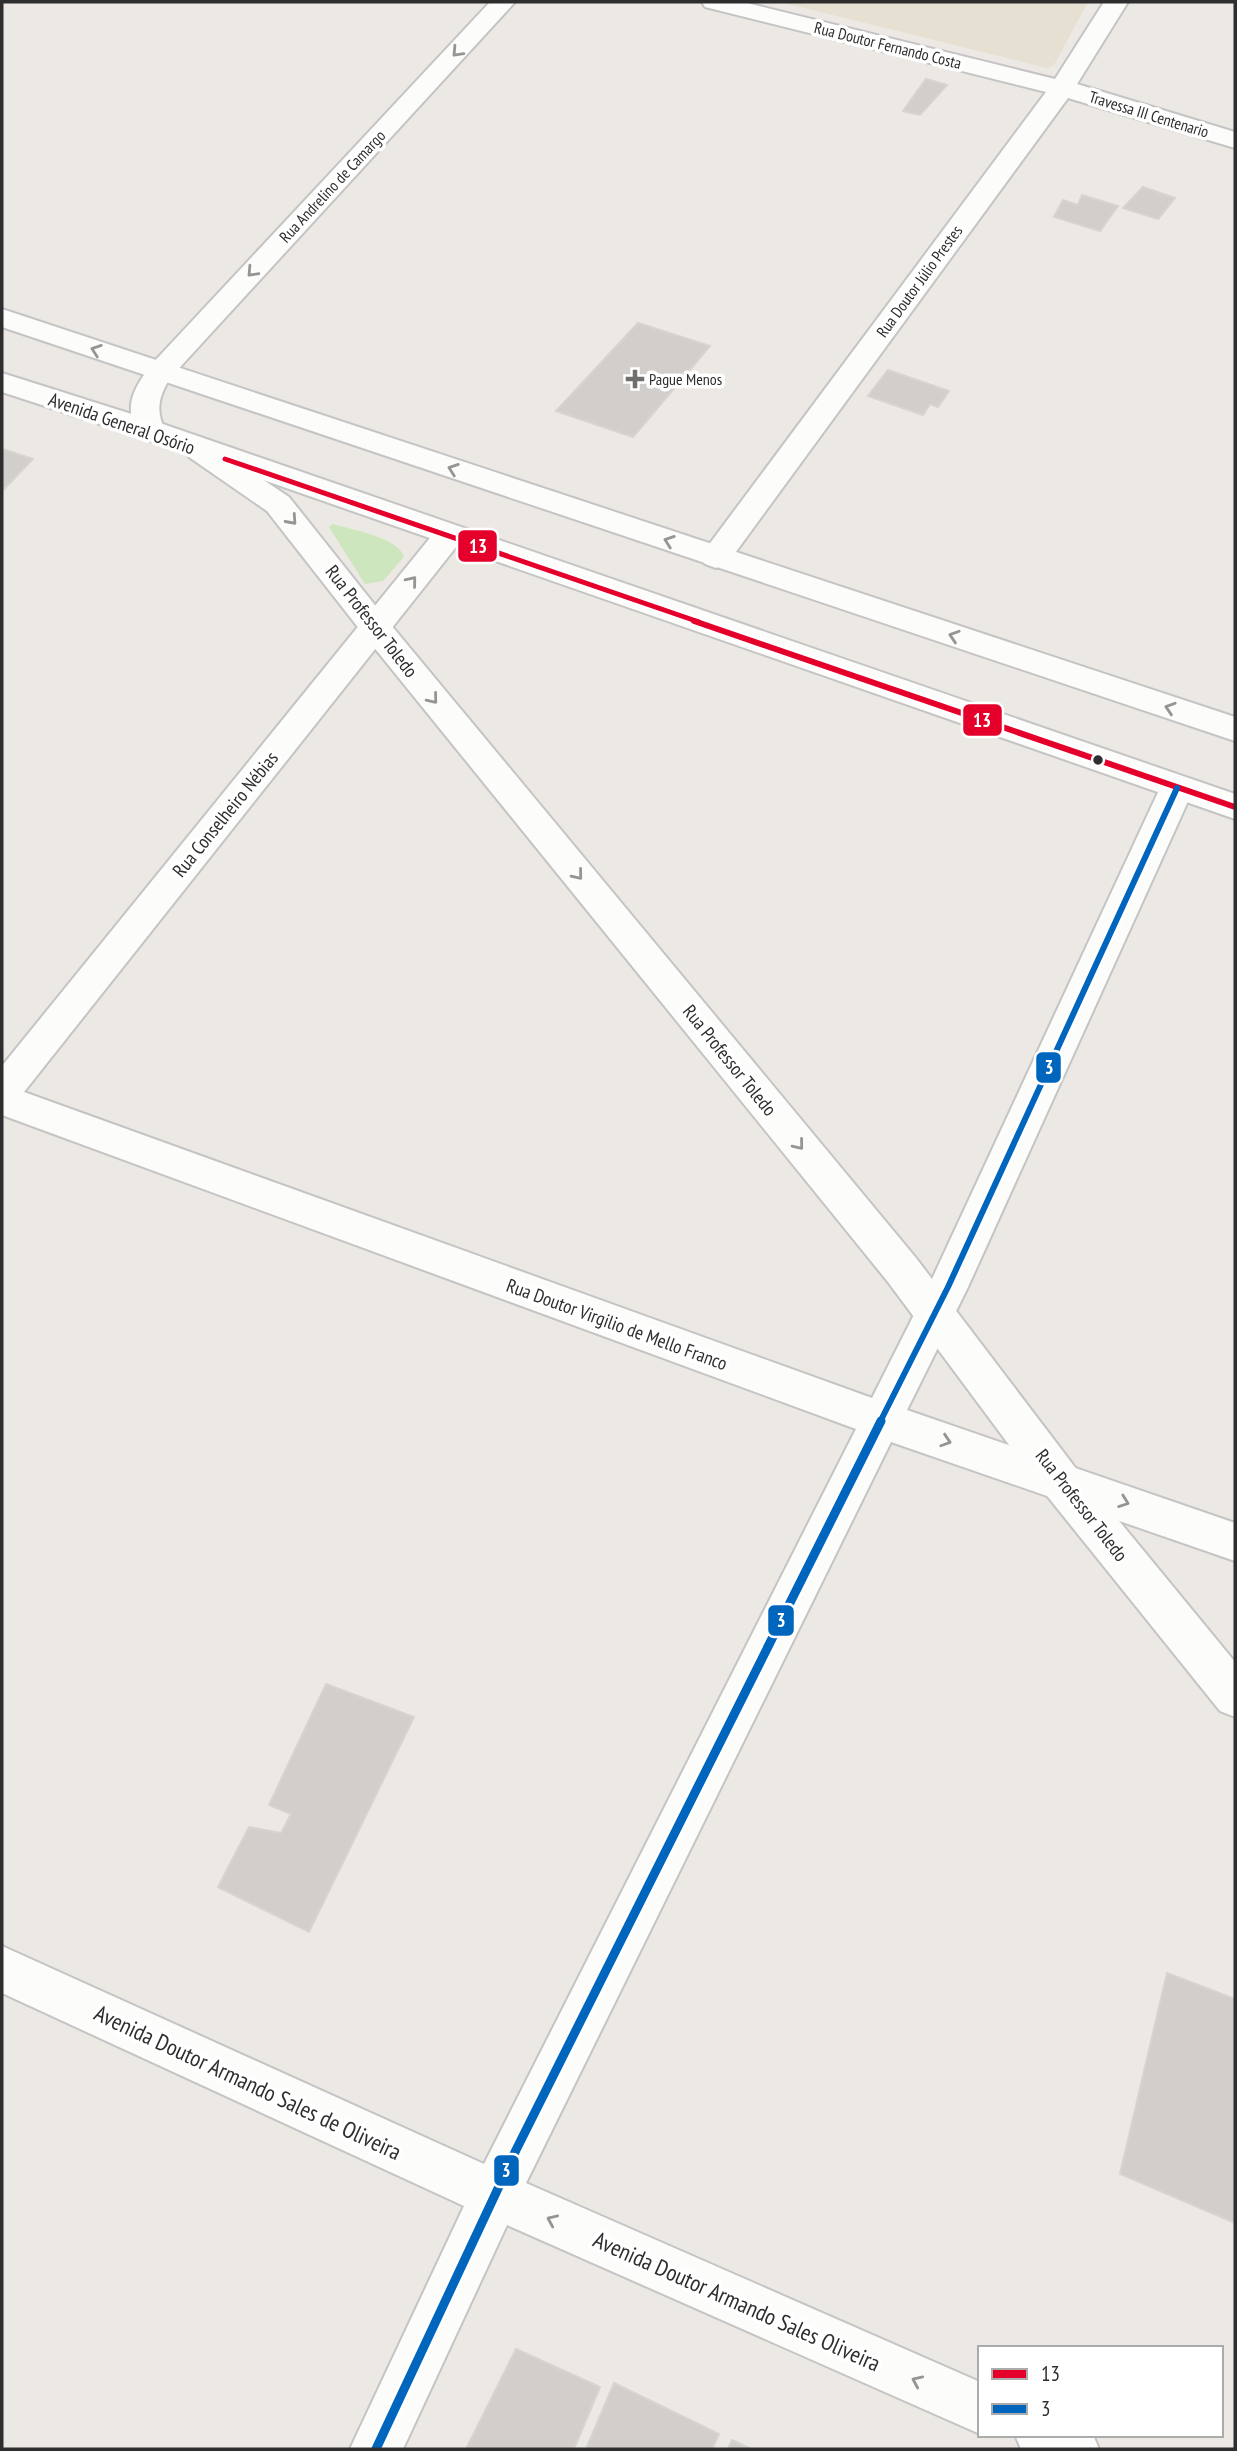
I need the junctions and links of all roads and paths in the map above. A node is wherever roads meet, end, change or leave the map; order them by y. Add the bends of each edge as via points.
1 (503, 2) edge
2 (714, 2) edge
3 (1116, 2) edge
4 (1062, 88) junction
5 (1235, 140) edge
6 (2, 318) edge
7 (160, 371) junction
8 (2, 382) edge
9 (150, 430) junction
10 (199, 450) junction
11 (449, 535) junction
12 (716, 557) junction
13 (375, 627) junction
14 (1235, 729) edge
15 (1177, 788) junction
16 (1235, 807) edge
17 (2, 1093) edge
18 (2, 1100) edge
19 (935, 1312) junction
20 (881, 1420) junction
21 (1059, 1479) junction
22 (1235, 1542) edge
23 (1235, 1696) edge
24 (2, 1969) edge
25 (495, 2195) junction
26 (978, 2407) edge
27 (1046, 2437) edge
28 (376, 2449) edge
29 (1073, 2449) edge

1 -> 7 street, Rua Andrelino de Camargo
2 - 4 street, Rua Doutor Fernando Costa
3 - 4 street, Rua Doutor Júlio Prestes
4 - 5 street, Travessa III Centenario
4 - 12 street, Rua Doutor Júlio Prestes
7 -> 6 street
7 - 9 street, Rua Andrelino de Camargo via 142,405
12 -> 7 street
8 - 9 street, Avenida General Osório
9 - 10 street, Avenida General Osório
10 - 11 street, Avenida General Osório
10 -> 13 street, Rua Professor Toledo via 278,504
13 -> 11 street, Rua Conselheiro Nébias
11 - 15 street, Avenida General Osório
14 -> 12 street
13 - 17 street, Rua Conselheiro Nébias
13 -> 19 street, Rua Professor Toledo
15 - 16 street, Avenida General Osório
15 - 19 street
18 - 20 street, Rua Doutor Virgilio de Mello Franco
19 - 20 street
19 - 21 street, Rua Professor Toledo
20 -> 21 street, Rua Doutor Virgilio de Mello Franco
20 - 25 street
21 -> 22 street, Rua Doutor Virgilio de Mello Franco
21 - 23 street, Rua Professor Toledo
24 - 25 street, Avenida Doutor Armando Sales de Oliveira
26 -> 25 street, Avenida Doutor Armando Sales Oliveira
25 - 28 street
27 - 29 street

